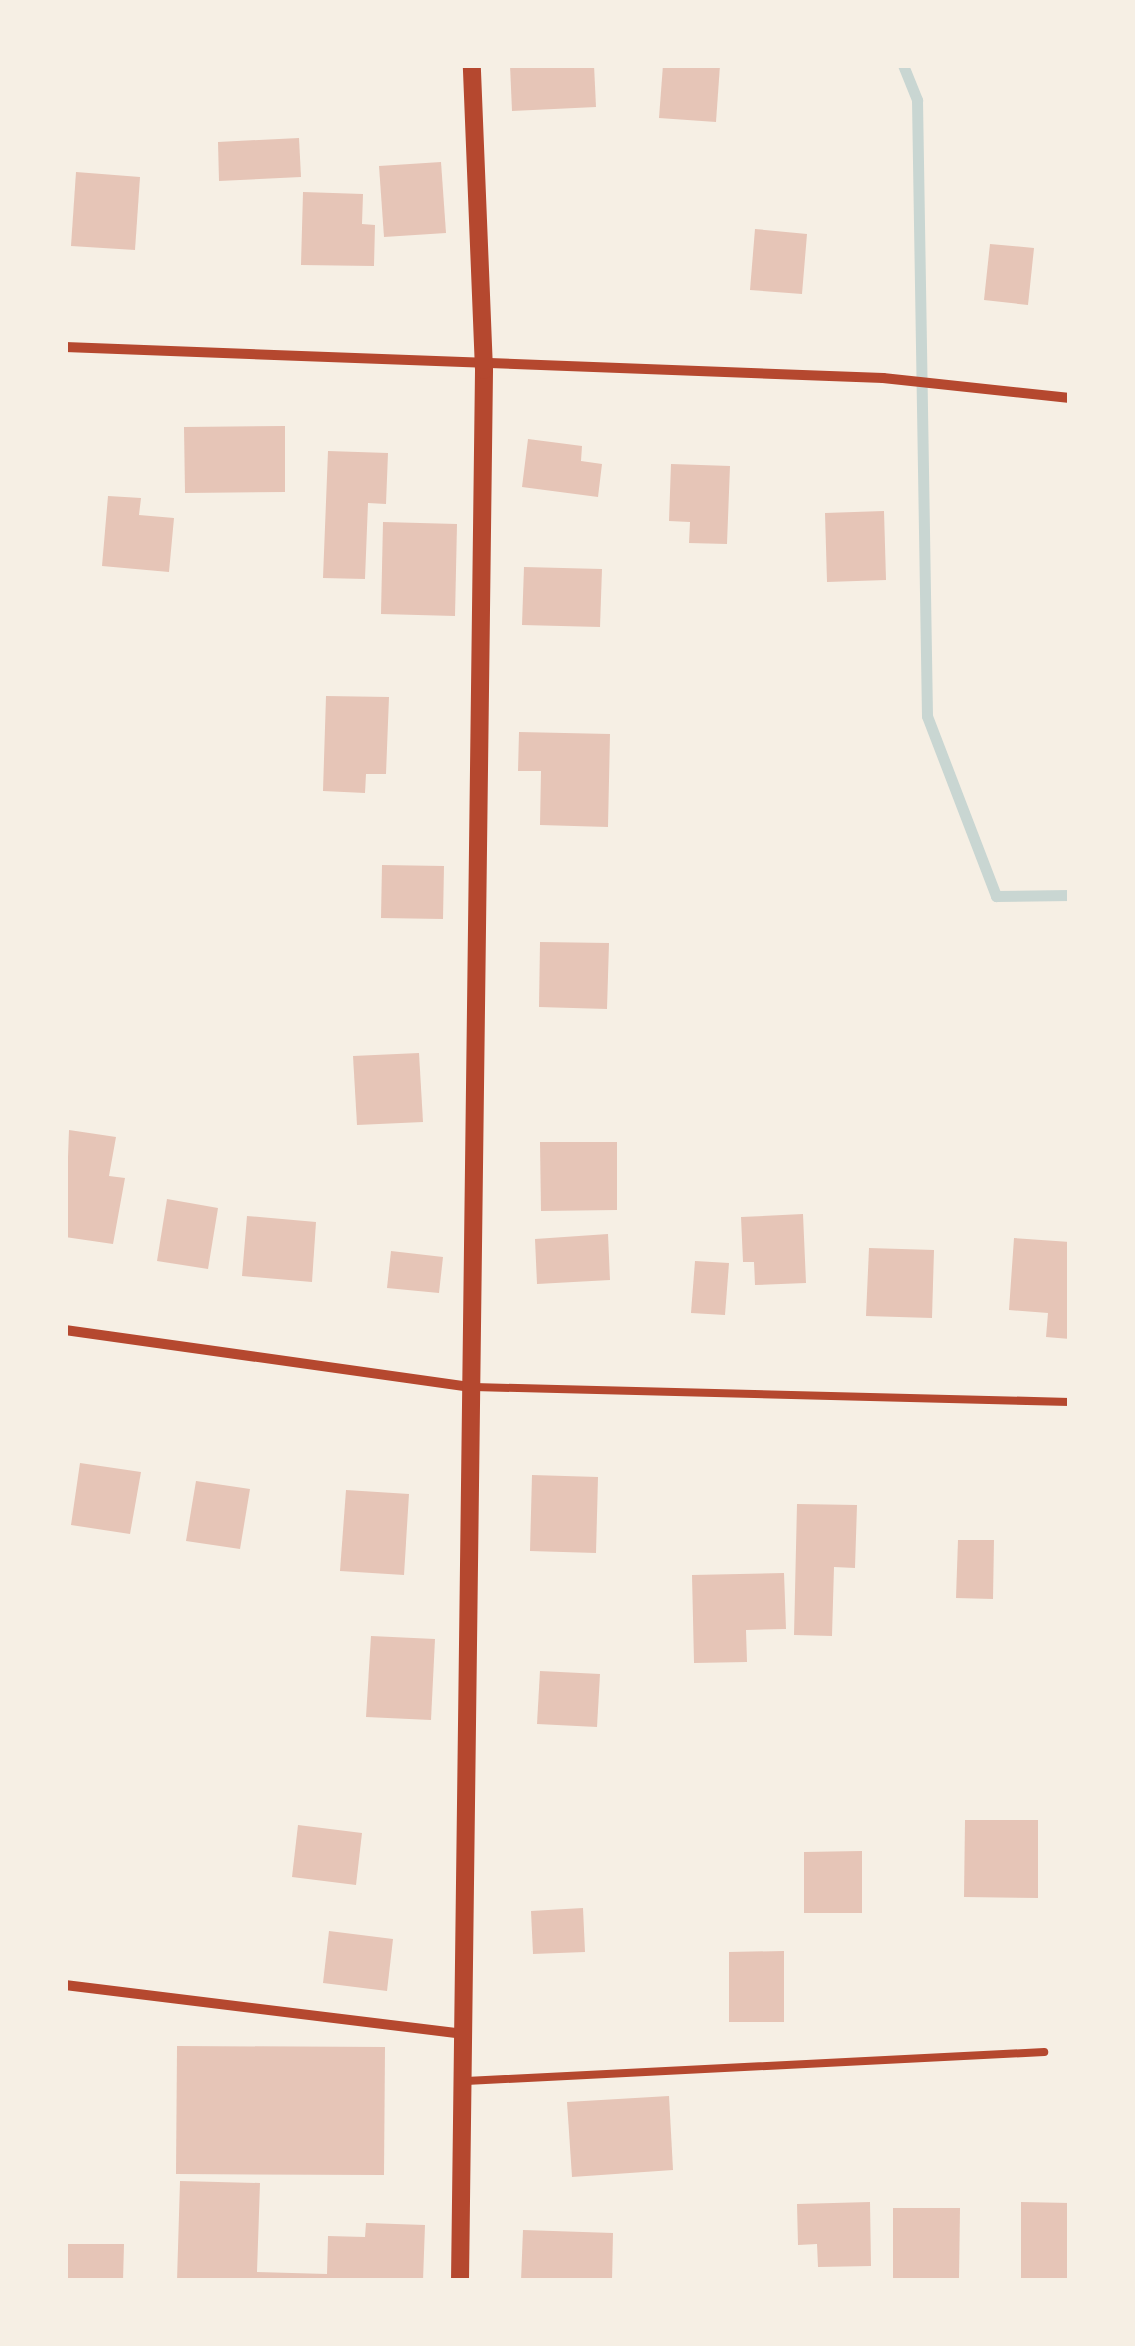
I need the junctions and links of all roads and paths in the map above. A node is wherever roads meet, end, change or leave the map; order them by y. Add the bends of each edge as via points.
1 (472, 65) edge
2 (65, 347) edge
3 (484, 370) junction
4 (1070, 398) edge
5 (65, 1330) edge
6 (474, 1387) junction
7 (1070, 1402) edge
8 (65, 1984) edge
9 (464, 2034) junction
10 (1044, 2052) dead end
11 (461, 2082) junction
12 (460, 2281) edge

1 - 3 street
2 - 3 street
3 - 4 street via 883,378
3 - 6 street
5 - 6 street
6 - 7 lane
6 - 9 street
8 - 9 street
9 - 11 street
10 - 11 lane
11 - 12 street

